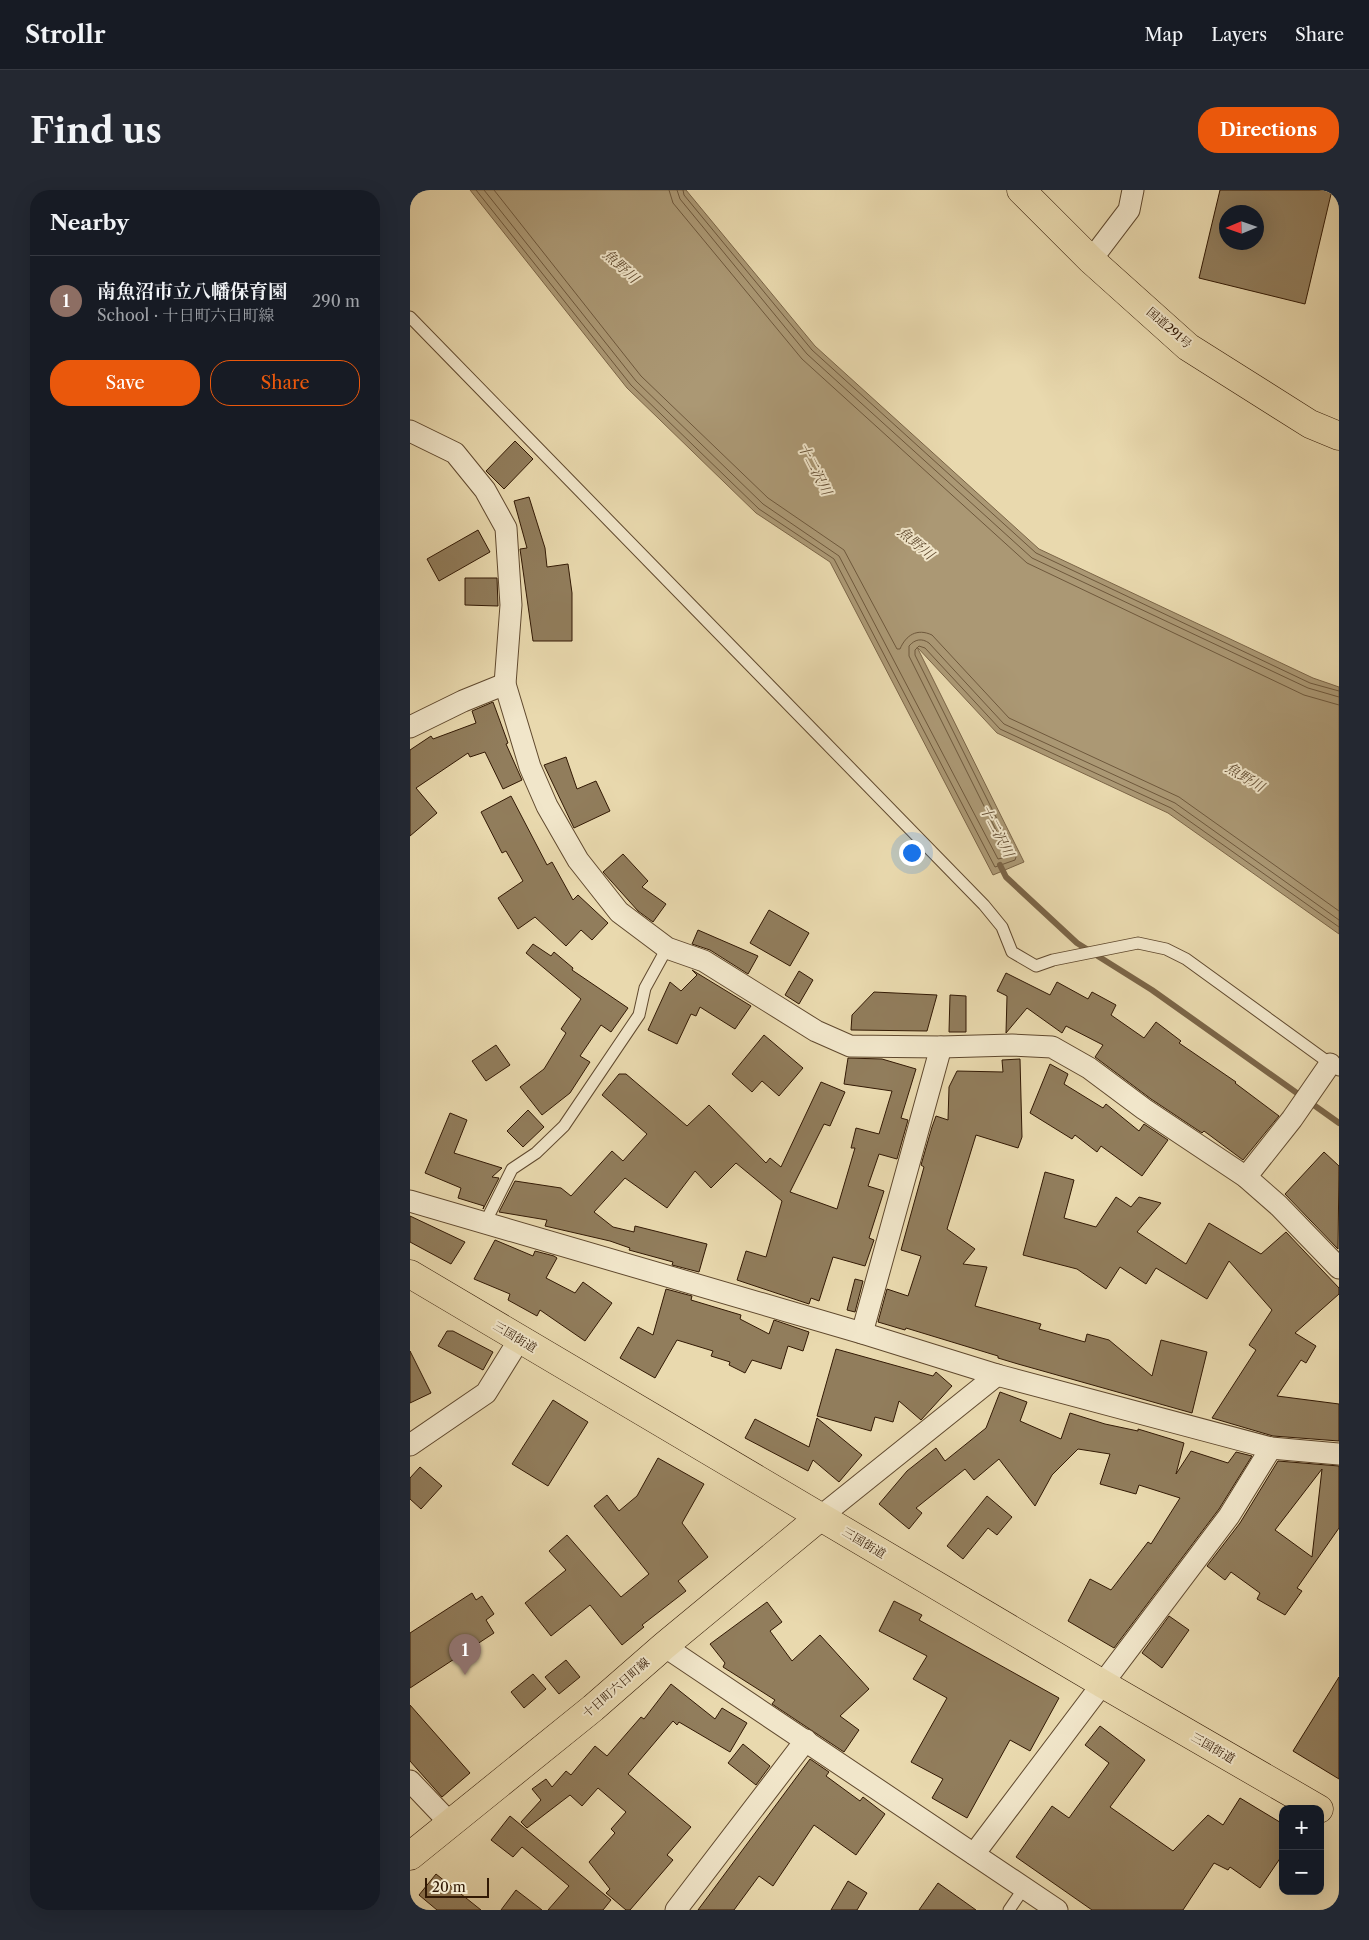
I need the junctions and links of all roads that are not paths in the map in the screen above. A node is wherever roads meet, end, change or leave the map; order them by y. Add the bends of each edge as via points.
1 (1021, 190) edge
2 (1133, 190) edge
3 (1091, 260) junction
4 (410, 317) edge
5 (410, 431) edge
6 (1339, 436) edge
7 (505, 684) junction
8 (410, 727) edge
9 (667, 948) junction
10 (941, 1047) junction
11 (1335, 1067) edge
12 (1246, 1177) junction
13 (410, 1201) edge
14 (485, 1223) junction
15 (1339, 1268) edge
16 (410, 1274) edge
17 (862, 1333) junction
18 (519, 1340) junction
19 (997, 1375) junction
20 (410, 1445) edge
21 (1271, 1448) junction
22 (1339, 1454) edge
23 (820, 1517) junction
24 (664, 1646) junction
25 (1104, 1684) junction
26 (806, 1740) junction
27 (410, 1780) edge
28 (1313, 1805) edge
29 (1324, 1811) edge
30 (1339, 1820) edge
31 (450, 1823) junction
32 (974, 1854) junction
33 (410, 1856) edge
34 (1024, 1888) junction
35 (676, 1910) edge
36 (1008, 1910) edge
37 (1057, 1910) edge

1 - 3 main road, 国道291号
2 - 3 street via 1129,210
3 - 6 main road, 国道291号 via 1188,347 1310,424
4 - 11 lane via 984,905 1002,927 1012,952 1036,966 1138,944 1166,949 1186,959
5 - 7 street via 455,453 485,490 506,528 511,605
7 - 8 street
7 - 9 street via 530,767 547,806 578,860 619,912
9 - 10 street via 704,961 816,1031 850,1046
9 - 14 lane via 645,988 639,1015 564,1126 536,1153 512,1169
10 - 12 street via 1052,1047 1089,1068 1144,1110
10 - 17 street
11 - 12 street via 1318,1082
12 - 15 street
13 - 14 street
14 - 17 street
16 - 18 main road, 三国街道
17 - 19 street
18 - 20 street via 486,1393
18 - 23 main road, 三国街道
19 - 21 street
19 - 23 street
21 - 22 street
21 - 25 street via 1229,1516
23 - 24 main road, 十日町六日町線
23 - 25 main road, 三国街道
24 - 26 street
24 - 31 main road, 十日町六日町線 via 593,1708
25 - 28 main road, 三国街道
25 - 32 street
26 - 32 street
26 - 35 street
27 - 31 street
29 - 30 main road, 三国街道
31 - 33 main road, 十日町六日町線
32 - 34 street
34 - 36 lane
34 - 37 street

